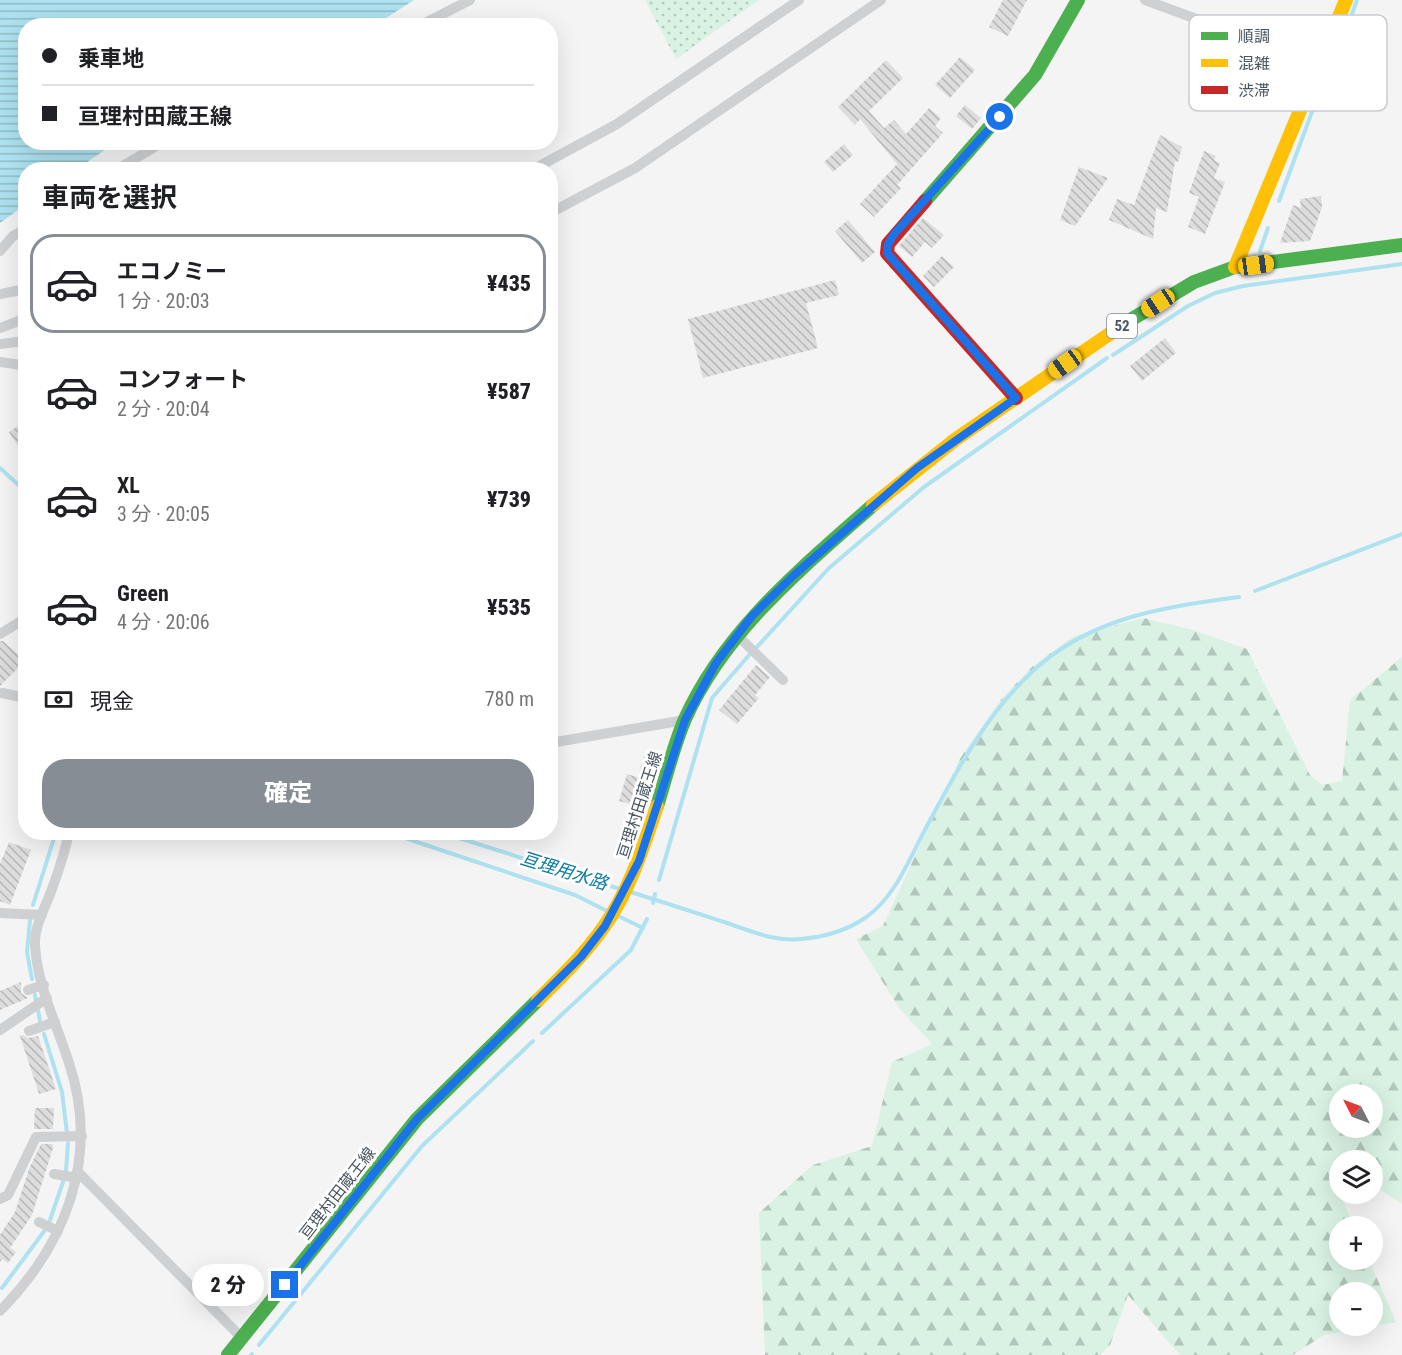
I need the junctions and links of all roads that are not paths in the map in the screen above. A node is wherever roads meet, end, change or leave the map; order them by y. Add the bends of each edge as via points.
1 (470, 0) edge
2 (799, 0) edge
3 (881, 0) edge
4 (1078, 0) edge
5 (1145, 0) edge
6 (1346, 0) edge
7 (1340, 15) edge
8 (1189, 16) edge
9 (435, 18) edge
10 (1300, 111) edge
11 (150, 150) edge
12 (129, 162) edge
13 (547, 162) edge
14 (558, 209) edge
15 (18, 233) edge
16 (1402, 245) edge
17 (0, 251) edge
18 (1235, 267) junction
19 (18, 291) edge
20 (0, 294) edge
21 (18, 321) edge
22 (0, 328) edge
23 (18, 342) edge
24 (0, 344) edge
25 (0, 362) edge
26 (18, 365) edge
27 (1016, 398) junction
28 (18, 623) edge
29 (0, 634) edge
30 (737, 635) junction
31 (783, 680) dead end
32 (2, 693) dead end
33 (18, 696) edge
34 (685, 720) junction
35 (558, 742) edge
36 (67, 840) edge
37 (0, 913) edge
38 (42, 915) junction
39 (44, 985) junction
40 (28, 990) dead end
41 (48, 998) junction
42 (55, 1023) junction
43 (0, 1030) edge
44 (29, 1031) dead end
45 (82, 1136) junction
46 (54, 1174) dead end
47 (78, 1176) junction
48 (0, 1199) edge
49 (39, 1222) dead end
50 (58, 1231) junction
51 (3, 1303) edge
52 (242, 1338) junction
53 (228, 1355) edge

1 - 9 street
2 - 13 street via 617,124
3 - 14 street via 635,168
4 - 27 main road via 1035,75 888,244 890,258
5 - 8 street
6 - 7 main road
10 - 18 main road
11 - 12 street
15 - 17 street
16 - 18 main road, 亘理村田蔵王線 / 52
18 - 27 main road, 亘理村田蔵王線 / 52 via 1194,282 1158,303
19 - 20 street
21 - 22 street
23 - 24 street
25 - 26 street
27 - 30 main road, 亘理村田蔵王線 / 52 via 891,490 770,597
28 - 29 street
30 - 31 street
30 - 34 main road, 亘理村田蔵王線 / 52 via 716,663
32 - 33 street
34 - 35 street
34 - 52 main road, 亘理村田蔵王線 / 52 via 633,878 605,926 581,957 417,1119
36 - 38 street
37 - 38 street
38 - 39 street via 35,944
39 - 40 street
39 - 41 street
41 - 42 street
41 - 43 street
42 - 44 street
42 - 45 street via 77,1089
45 - 47 street
45 - 48 street via 36,1137 9,1195
46 - 47 street
47 - 50 street
47 - 52 street
49 - 50 street
50 - 51 street via 34,1271
52 - 53 main road, 亘理村田蔵王線 / 52

